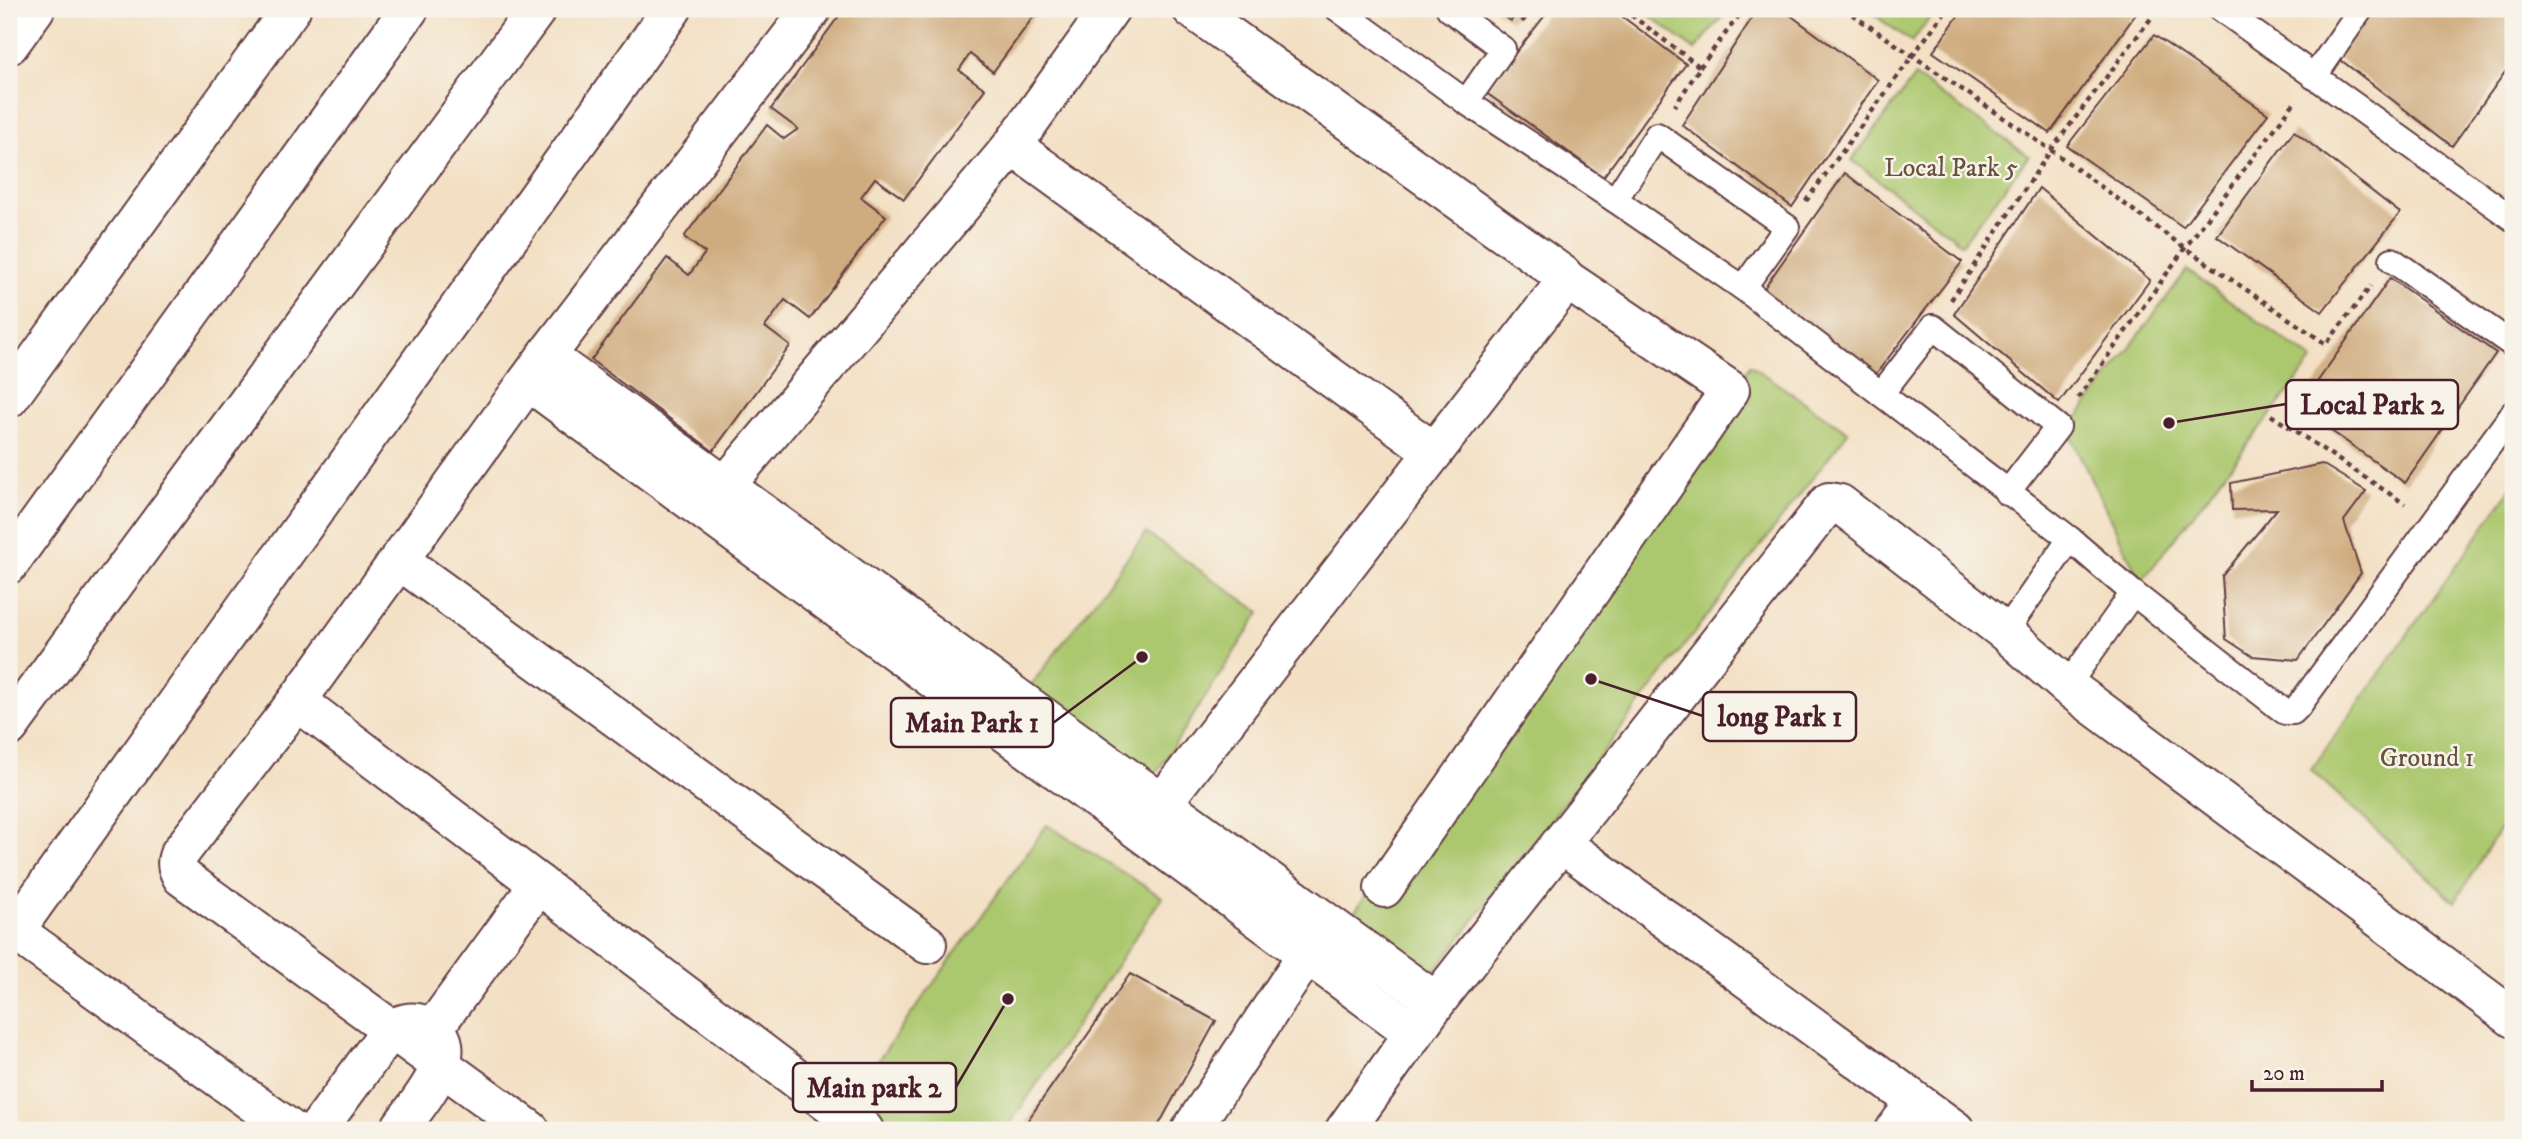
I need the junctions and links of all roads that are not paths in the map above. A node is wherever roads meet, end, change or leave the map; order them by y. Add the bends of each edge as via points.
1 (35, 9) edge
2 (291, 9) edge
3 (409, 9) edge
4 (537, 9) edge
5 (672, 9) edge
6 (812, 9) edge
7 (1110, 9) edge
8 (1192, 9) edge
9 (1338, 9) edge
10 (1449, 9) edge
11 (2221, 9) edge
12 (2361, 9) edge
13 (9, 46) edge
14 (2314, 77) junction
15 (1465, 102) junction
16 (1012, 146) junction
17 (1615, 200) junction
18 (2513, 219) edge
19 (2392, 260) road end
20 (1567, 280) junction
21 (1743, 288) junction
22 (2513, 345) edge
23 (537, 368) junction
24 (1881, 394) junction
25 (9, 398) edge
26 (2513, 413) edge
27 (1434, 452) junction
28 (2007, 493) junction
29 (714, 498) junction
30 (2070, 539) junction
31 (399, 560) junction
32 (9, 564) edge
33 (2133, 593) junction
34 (2005, 632) junction
35 (2067, 685) junction
36 (297, 701) junction
37 (9, 727) edge
38 (1151, 818) junction
39 (1562, 844) junction
40 (539, 884) junction
41 (1384, 888) dead end
42 (1328, 924) junction
43 (12, 935) edge
44 (927, 944) dead end
45 (1307, 955) junction
46 (1436, 1002) junction
47 (2513, 1018) edge
48 (391, 1029) junction
49 (433, 1029) junction
50 (1414, 1033) junction
51 (442, 1066) junction
52 (1906, 1116) edge
53 (291, 1130) edge
54 (317, 1130) edge
55 (398, 1130) edge
56 (530, 1130) edge
57 (864, 1130) edge
58 (1191, 1130) edge
59 (1345, 1130) edge
60 (1955, 1130) edge

1 - 13 street
2 - 25 street
3 - 32 street
4 - 37 street
5 - 43 street
6 - 23 street
7 - 16 street
8 - 20 street
9 - 15 lane
10 - 15 lane via 1503,49
11 - 14 lane
12 - 14 lane
14 - 18 lane
15 - 17 lane
16 - 27 street
16 - 29 street
17 - 21 lane
17 - 21 lane via 1657,135 1787,228
19 - 22 lane
20 - 27 street
20 - 41 street via 1730,390
21 - 24 lane
23 - 29 street
23 - 31 street
24 - 28 lane
24 - 28 lane via 1933,327 2058,427
26 - 33 lane via 2292,712 2285,712
27 - 38 street
28 - 30 lane
29 - 38 street
30 - 33 lane
30 - 34 lane
31 - 36 street
31 - 44 street
33 - 35 lane
34 - 35 street
34 - 39 street via 1840,504 1829,502
35 - 47 street
36 - 40 street
36 - 48 street via 180,853 177,867 182,877
38 - 42 street
38 - 45 street
39 - 46 street
39 - 52 street
40 - 49 street
40 - 57 street
42 - 45 street
42 - 46 street
43 - 53 street
45 - 50 street
45 - 58 street
46 - 50 street
48 - 49 street via 404,1022
48 - 51 street
48 - 54 street
49 - 51 street via 445,1052
50 - 59 street
51 - 55 street
51 - 56 street
52 - 60 street

